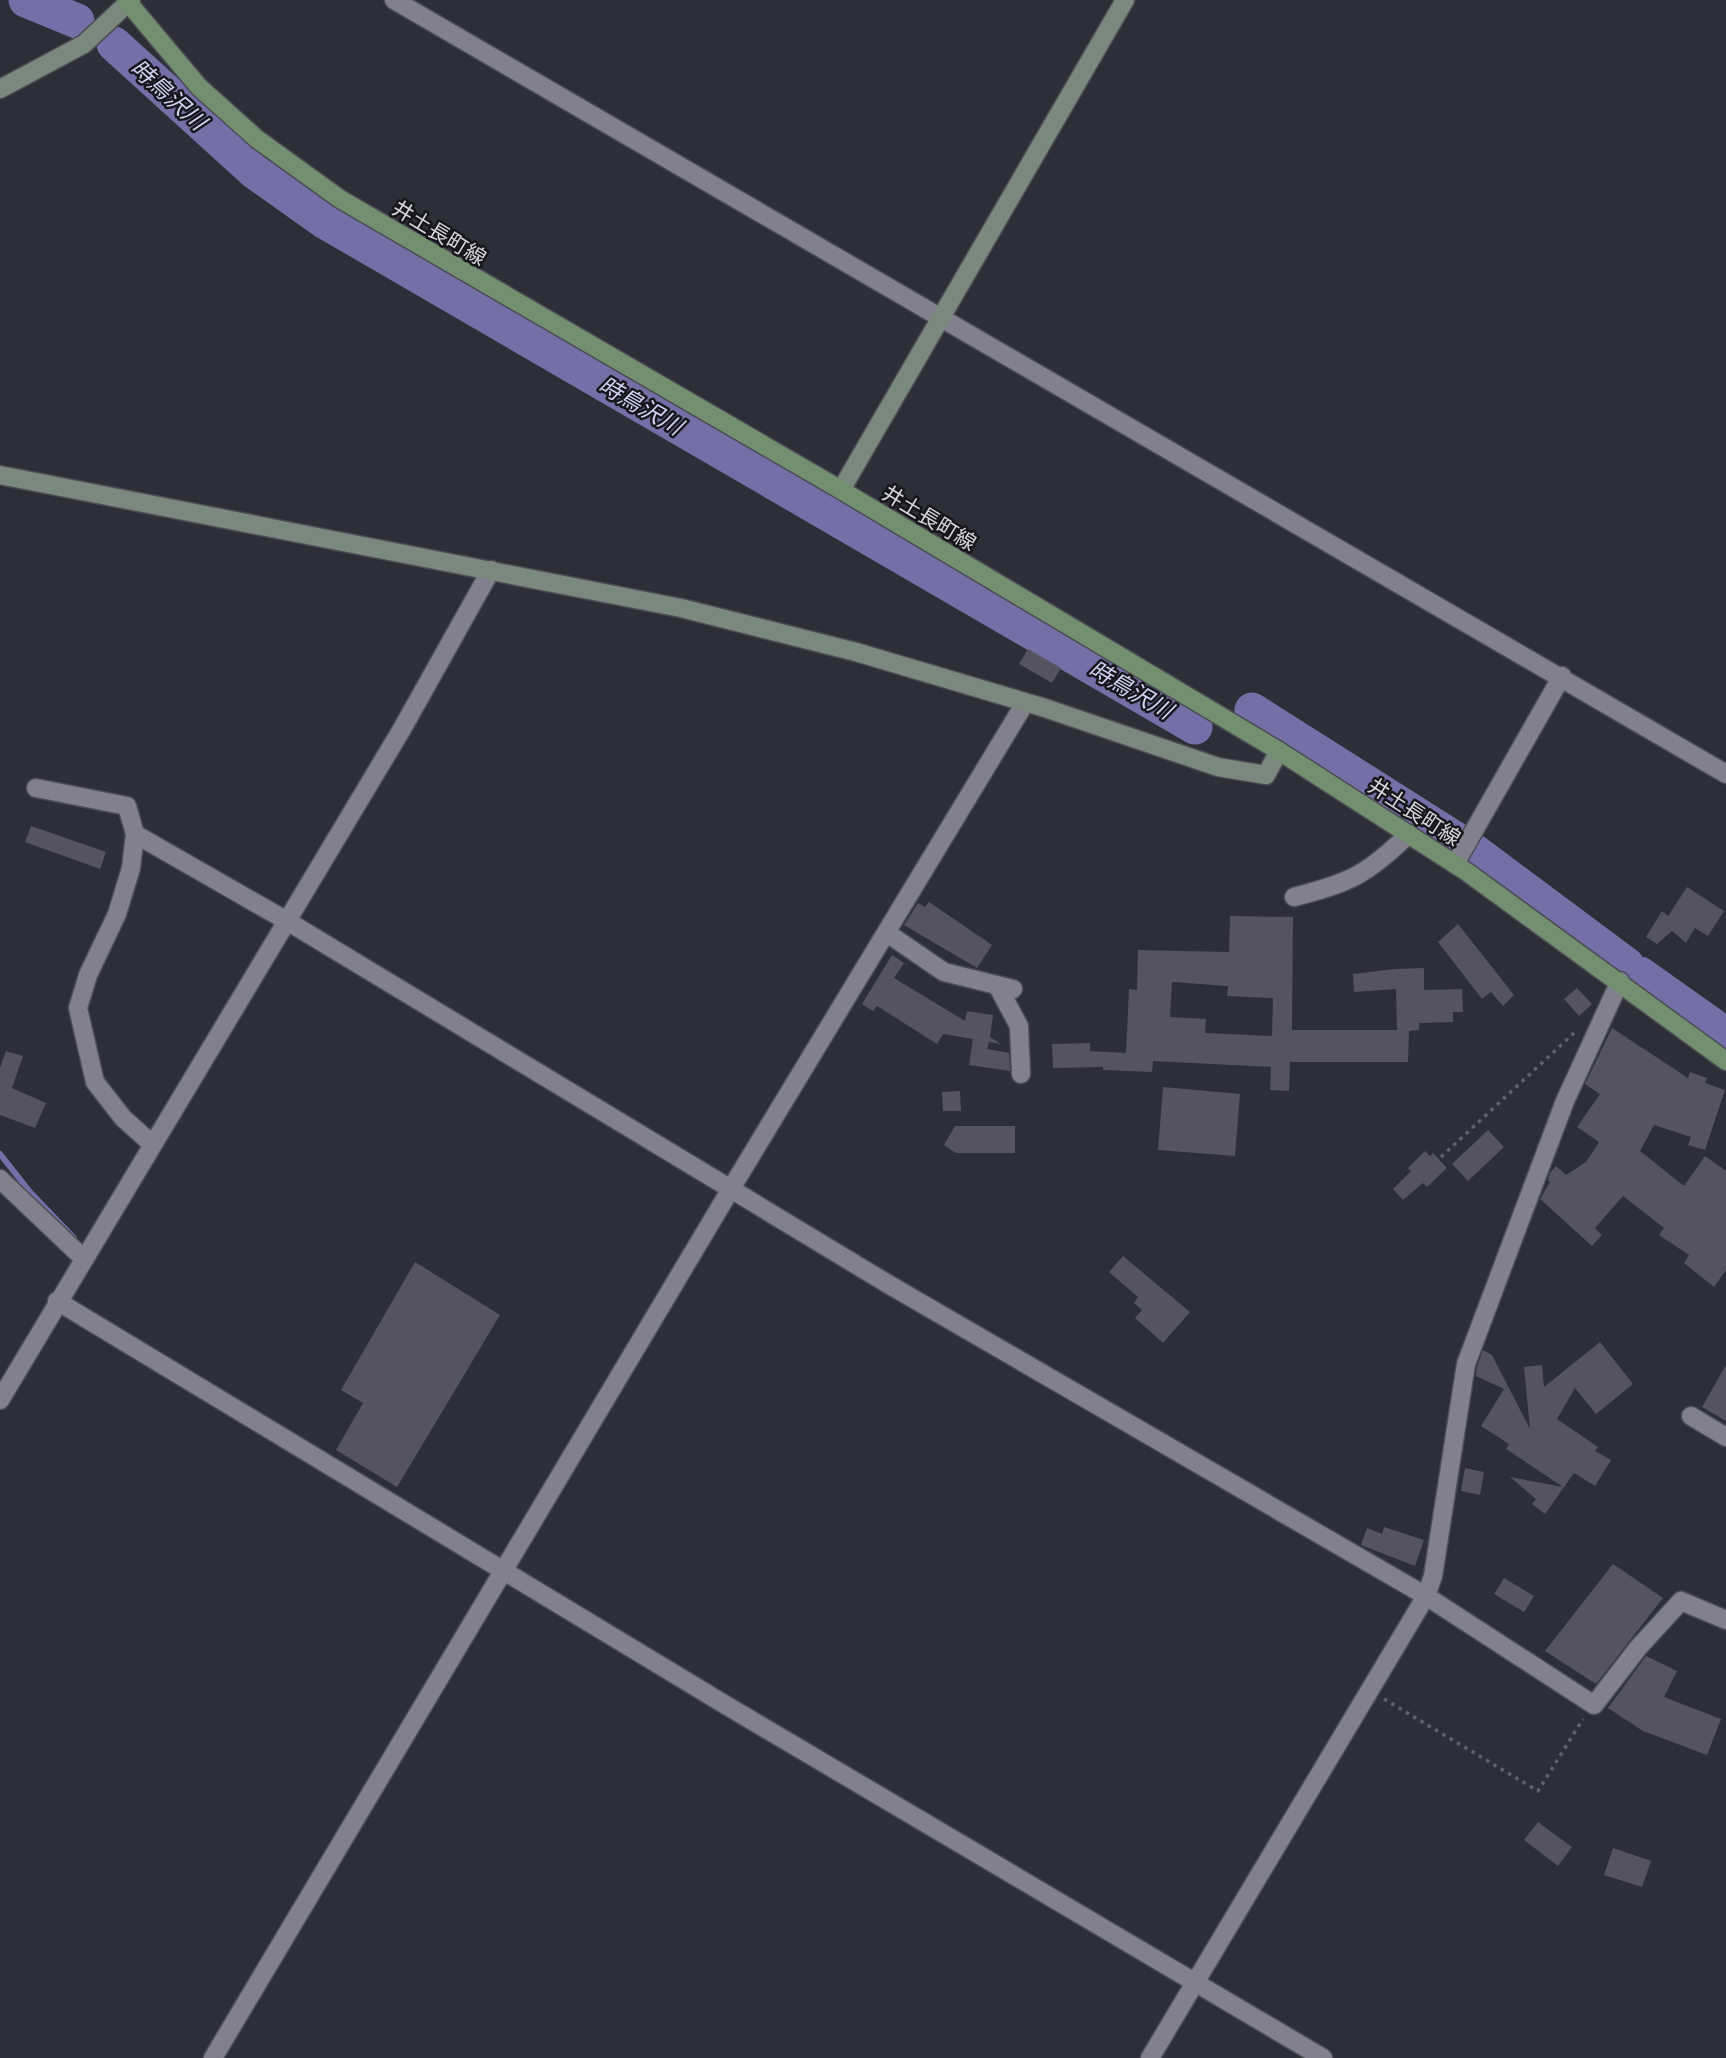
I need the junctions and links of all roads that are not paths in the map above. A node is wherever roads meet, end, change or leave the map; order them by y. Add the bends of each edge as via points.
1 (394, 0) edge
2 (1125, 0) edge
3 (128, 1) edge
4 (0, 89) edge
5 (942, 316) junction
6 (0, 475) edge
7 (841, 490) junction
8 (491, 570) junction
9 (1562, 676) junction
10 (1026, 703) junction
11 (1279, 751) junction
12 (1726, 774) edge
13 (36, 788) dead end
14 (135, 834) junction
15 (1409, 834) junction
16 (1455, 864) junction
17 (1294, 897) dead end
18 (287, 921) junction
19 (887, 933) junction
20 (1620, 981) junction
21 (1726, 1061) edge
22 (1021, 1074) dead end
23 (152, 1144) junction
24 (0, 1179) edge
25 (732, 1187) junction
26 (83, 1258) junction
27 (57, 1301) junction
28 (0, 1400) edge
29 (1691, 1416) dead end
30 (1726, 1437) edge
31 (505, 1570) junction
32 (1426, 1596) junction
33 (1726, 1620) edge
34 (1197, 1981) junction
35 (213, 2058) edge
36 (1150, 2058) edge
37 (1323, 2058) edge

1 - 5 street
2 - 5 street
3 - 4 street via 84,44
3 - 7 main road, 井土長町線 via 199,87 257,139 340,199
5 - 7 street
5 - 9 street
6 - 8 street
7 - 11 main road, 井土長町線
8 - 10 street via 681,608 856,652
8 - 18 street
9 - 12 street
9 - 16 street
10 - 11 street via 1218,767 1266,775
10 - 19 street
11 - 15 main road, 井土長町線
13 - 14 street via 127,806
14 - 18 street
14 - 23 street via 131,868 117,914 78,1008 95,1082 123,1118
15 - 16 main road, 井土長町線
15 - 17 street via 1372,869 1338,886
16 - 20 main road, 井土長町線
18 - 23 street
18 - 25 street
19 - 22 street via 944,972 1005,987 1019,1026
19 - 25 street
20 - 21 main road, 井土長町線
20 - 32 street via 1565,1101 1465,1364 1433,1576
23 - 26 street
24 - 26 street
25 - 31 street
25 - 32 street via 888,1284
26 - 27 street
27 - 28 street
27 - 31 street
29 - 30 street
31 - 34 street
31 - 35 street
32 - 33 street via 1594,1705 1637,1648 1681,1601
32 - 34 street
34 - 36 street
34 - 37 street

